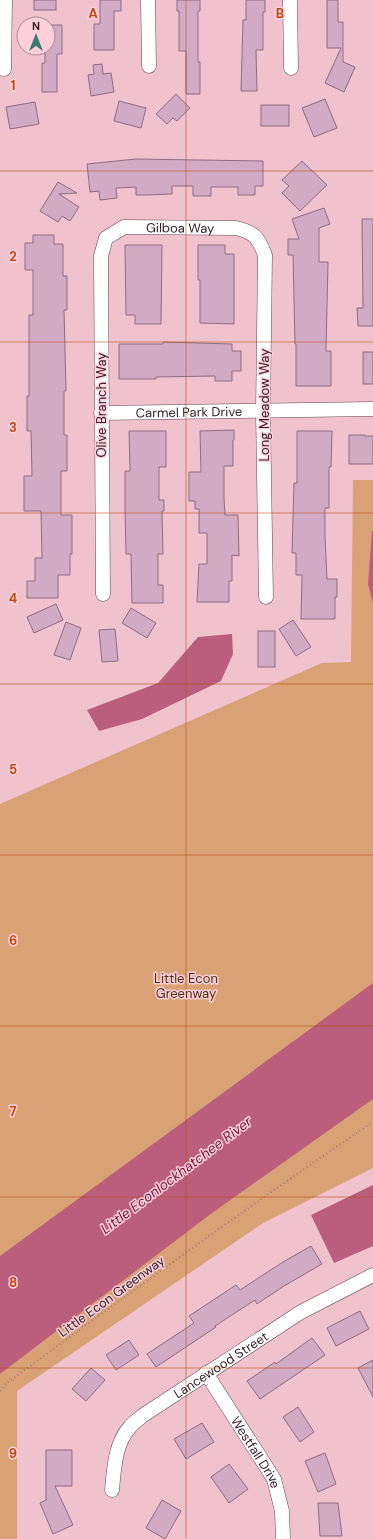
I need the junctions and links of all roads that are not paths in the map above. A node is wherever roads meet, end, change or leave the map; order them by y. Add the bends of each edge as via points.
1 (5, 0) edge
2 (148, 0) edge
3 (290, 0) edge
4 (149, 66) dead end
5 (291, 68) dead end
6 (4, 69) dead end
7 (124, 227) joint
8 (236, 228) joint
9 (373, 409) edge
10 (263, 412) junction
11 (101, 413) junction
12 (103, 594) dead end
13 (266, 597) dead end
14 (373, 1275) edge
15 (206, 1373) junction
16 (112, 1490) dead end
17 (283, 1539) edge

1 - 6 street
2 - 4 street
3 - 5 street
7 - 8 street, Gilboa Way
7 - 11 street, Olive Branch Way via 106,238 101,256
8 - 10 street, Long Meadow Way via 251,232 259,240 265,255
9 - 10 street, Carmel Park Drive
10 - 11 street, Carmel Park Drive
10 - 13 street, Long Meadow Way
11 - 12 street, Olive Branch Way
14 - 15 street, Lancewood Street via 301,1312
15 - 16 street, Lancewood Street via 129,1427 120,1443 114,1466
15 - 17 street, Westfall Drive via 274,1479 282,1511

